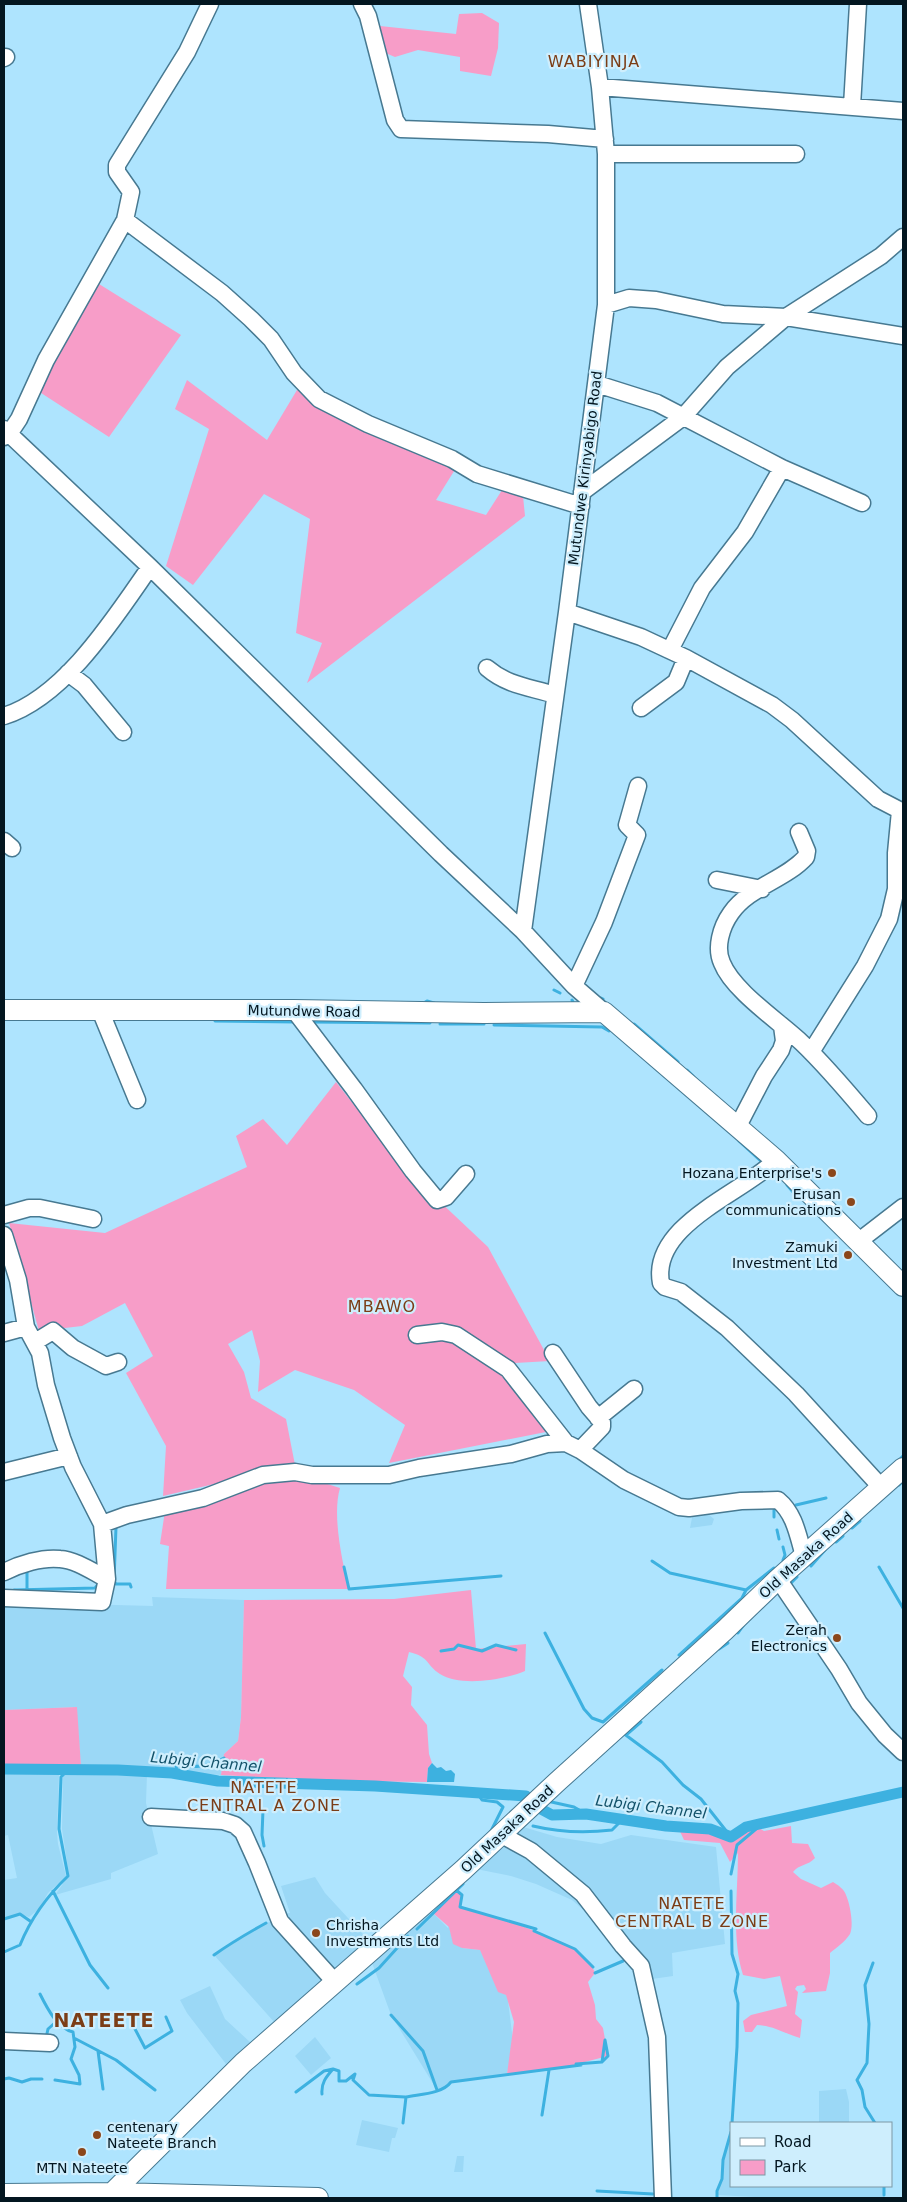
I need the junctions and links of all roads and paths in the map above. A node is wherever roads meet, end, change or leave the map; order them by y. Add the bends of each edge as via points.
1 (210, 4) edge
2 (362, 4) edge
3 (588, 4) edge
4 (858, 4) edge
5 (600, 87) junction
6 (852, 106) junction
7 (903, 111) edge
8 (605, 146) junction
9 (796, 154) dead end
10 (125, 220) junction
11 (903, 238) edge
12 (606, 305) junction
13 (786, 317) junction
14 (903, 336) edge
15 (597, 384) junction
16 (683, 417) junction
17 (5, 433) edge
18 (782, 468) junction
19 (582, 499) junction
20 (862, 503) dead end
21 (150, 567) junction
22 (567, 612) junction
23 (670, 650) junction
24 (686, 658) junction
25 (487, 668) dead end
26 (68, 673) junction
27 (555, 695) junction
28 (641, 708) dead end
29 (4, 716) edge
30 (123, 732) dead end
31 (638, 786) dead end
32 (902, 811) edge
33 (799, 832) dead end
34 (717, 880) dead end
35 (762, 889) junction
36 (523, 931) junction
37 (574, 986) junction
38 (4, 1010) edge
39 (100, 1010) junction
40 (294, 1010) junction
41 (604, 1012) junction
42 (782, 1026) junction
43 (811, 1052) junction
44 (137, 1100) dead end
45 (868, 1116) dead end
46 (738, 1126) junction
47 (776, 1160) junction
48 (466, 1174) dead end
49 (903, 1206) edge
50 (4, 1216) edge
51 (94, 1219) dead end
52 (4, 1235) edge
53 (859, 1242) junction
54 (903, 1286) edge
55 (26, 1327) junction
56 (4, 1333) edge
57 (417, 1334) dead end
58 (35, 1342) junction
59 (553, 1352) dead end
60 (118, 1362) dead end
61 (634, 1389) dead end
62 (598, 1418) junction
63 (573, 1447) junction
64 (69, 1456) junction
65 (903, 1468) edge
66 (4, 1472) edge
67 (881, 1487) junction
68 (102, 1524) junction
69 (804, 1556) junction
70 (4, 1572) edge
71 (107, 1579) junction
72 (778, 1579) junction
73 (4, 1598) edge
74 (903, 1752) edge
75 (151, 1817) dead end
76 (500, 1834) junction
77 (335, 1982) junction
78 (4, 2041) edge
79 (50, 2043) dead end
80 (4, 2194) edge
81 (110, 2196) edge
82 (318, 2198) edge
83 (663, 2198) edge

1 - 10 street via 187,52 117,165 117,172 131,192
2 - 8 street via 395,120 401,129 530,133
3 - 5 street, Mutundwe Kirinyabigo Road
4 - 6 street
5 - 6 street
5 - 8 street, Mutundwe Kirinyabigo Road
6 - 7 street
8 - 9 street
8 - 12 street, Mutundwe Kirinyabigo Road
10 - 17 street via 46,360 25,406
10 - 19 street via 222,293 251,319 271,339 294,373 320,399 368,424 452,459 477,474
11 - 13 street via 881,256
12 - 13 street via 629,298 656,300 723,314
12 - 15 street, Mutundwe Kirinyabigo Road
13 - 14 street
13 - 16 street via 727,367
15 - 16 street via 657,403
15 - 19 street, Mutundwe Kirinyabigo Road
16 - 18 street
16 - 19 street
17 - 21 street
18 - 20 street
18 - 23 street via 745,532 702,588
19 - 22 street, Mutundwe Kirinyabigo Road
21 - 26 street via 114,618
21 - 36 street
22 - 23 street
22 - 27 street, Mutundwe Kirinyabigo Road
23 - 24 street
24 - 28 street via 676,682
24 - 32 street via 772,705 878,799
25 - 27 street via 499,679
26 - 29 street via 28,706
26 - 30 street via 84,685
27 - 36 street, Mutundwe Kirinyabigo Road
31 - 37 street via 626,825 637,835 633,850
32 - 43 street via 896,853 895,899 888,919 865,966
33 - 35 street via 807,851 806,857
34 - 35 street
35 - 42 street via 749,896 728,916 717,947 722,966 730,976
36 - 37 street
37 - 41 street
38 - 39 main road, Mutundwe Road
39 - 40 main road, Mutundwe Road
39 - 44 street
40 - 41 main road, Mutundwe Road
40 - 48 street via 438,1200 446,1197
41 - 46 main road
42 - 43 street
42 - 46 street via 784,1041 781,1050
43 - 45 street
46 - 47 main road
47 - 53 main road
47 - 67 street via 757,1177 681,1228 666,1249 661,1283 682,1292 726,1328 796,1394
49 - 53 street
50 - 51 street via 40,1208
52 - 55 street via 18,1280
53 - 54 main road
55 - 56 street
55 - 58 street
57 - 63 street via 442,1332 456,1335 508,1369
58 - 60 street via 53,1331 73,1348 106,1366
58 - 64 street
59 - 62 street
61 - 62 street
62 - 63 street via 602,1427
63 - 68 street via 547,1444 511,1454 390,1475 295,1472 263,1475 202,1498
63 - 69 street via 624,1480 679,1507 778,1500 788,1510
64 - 66 street
64 - 68 street
65 - 67 main road, Old Masaka Road
67 - 69 main road, Old Masaka Road
68 - 71 street
69 - 72 main road, Old Masaka Road
70 - 71 street via 23,1563 59,1558
71 - 73 street via 102,1602
72 - 74 street via 858,1703
72 - 76 main road, Old Masaka Road
75 - 77 street via 223,1821 243,1832 280,1920
76 - 77 main road, Old Masaka Road
76 - 83 street via 531,1852 583,1894 641,1966 657,2037
77 - 81 main road, Old Masaka Road via 243,2063
78 - 79 street
80 - 81 main road
81 - 82 main road

